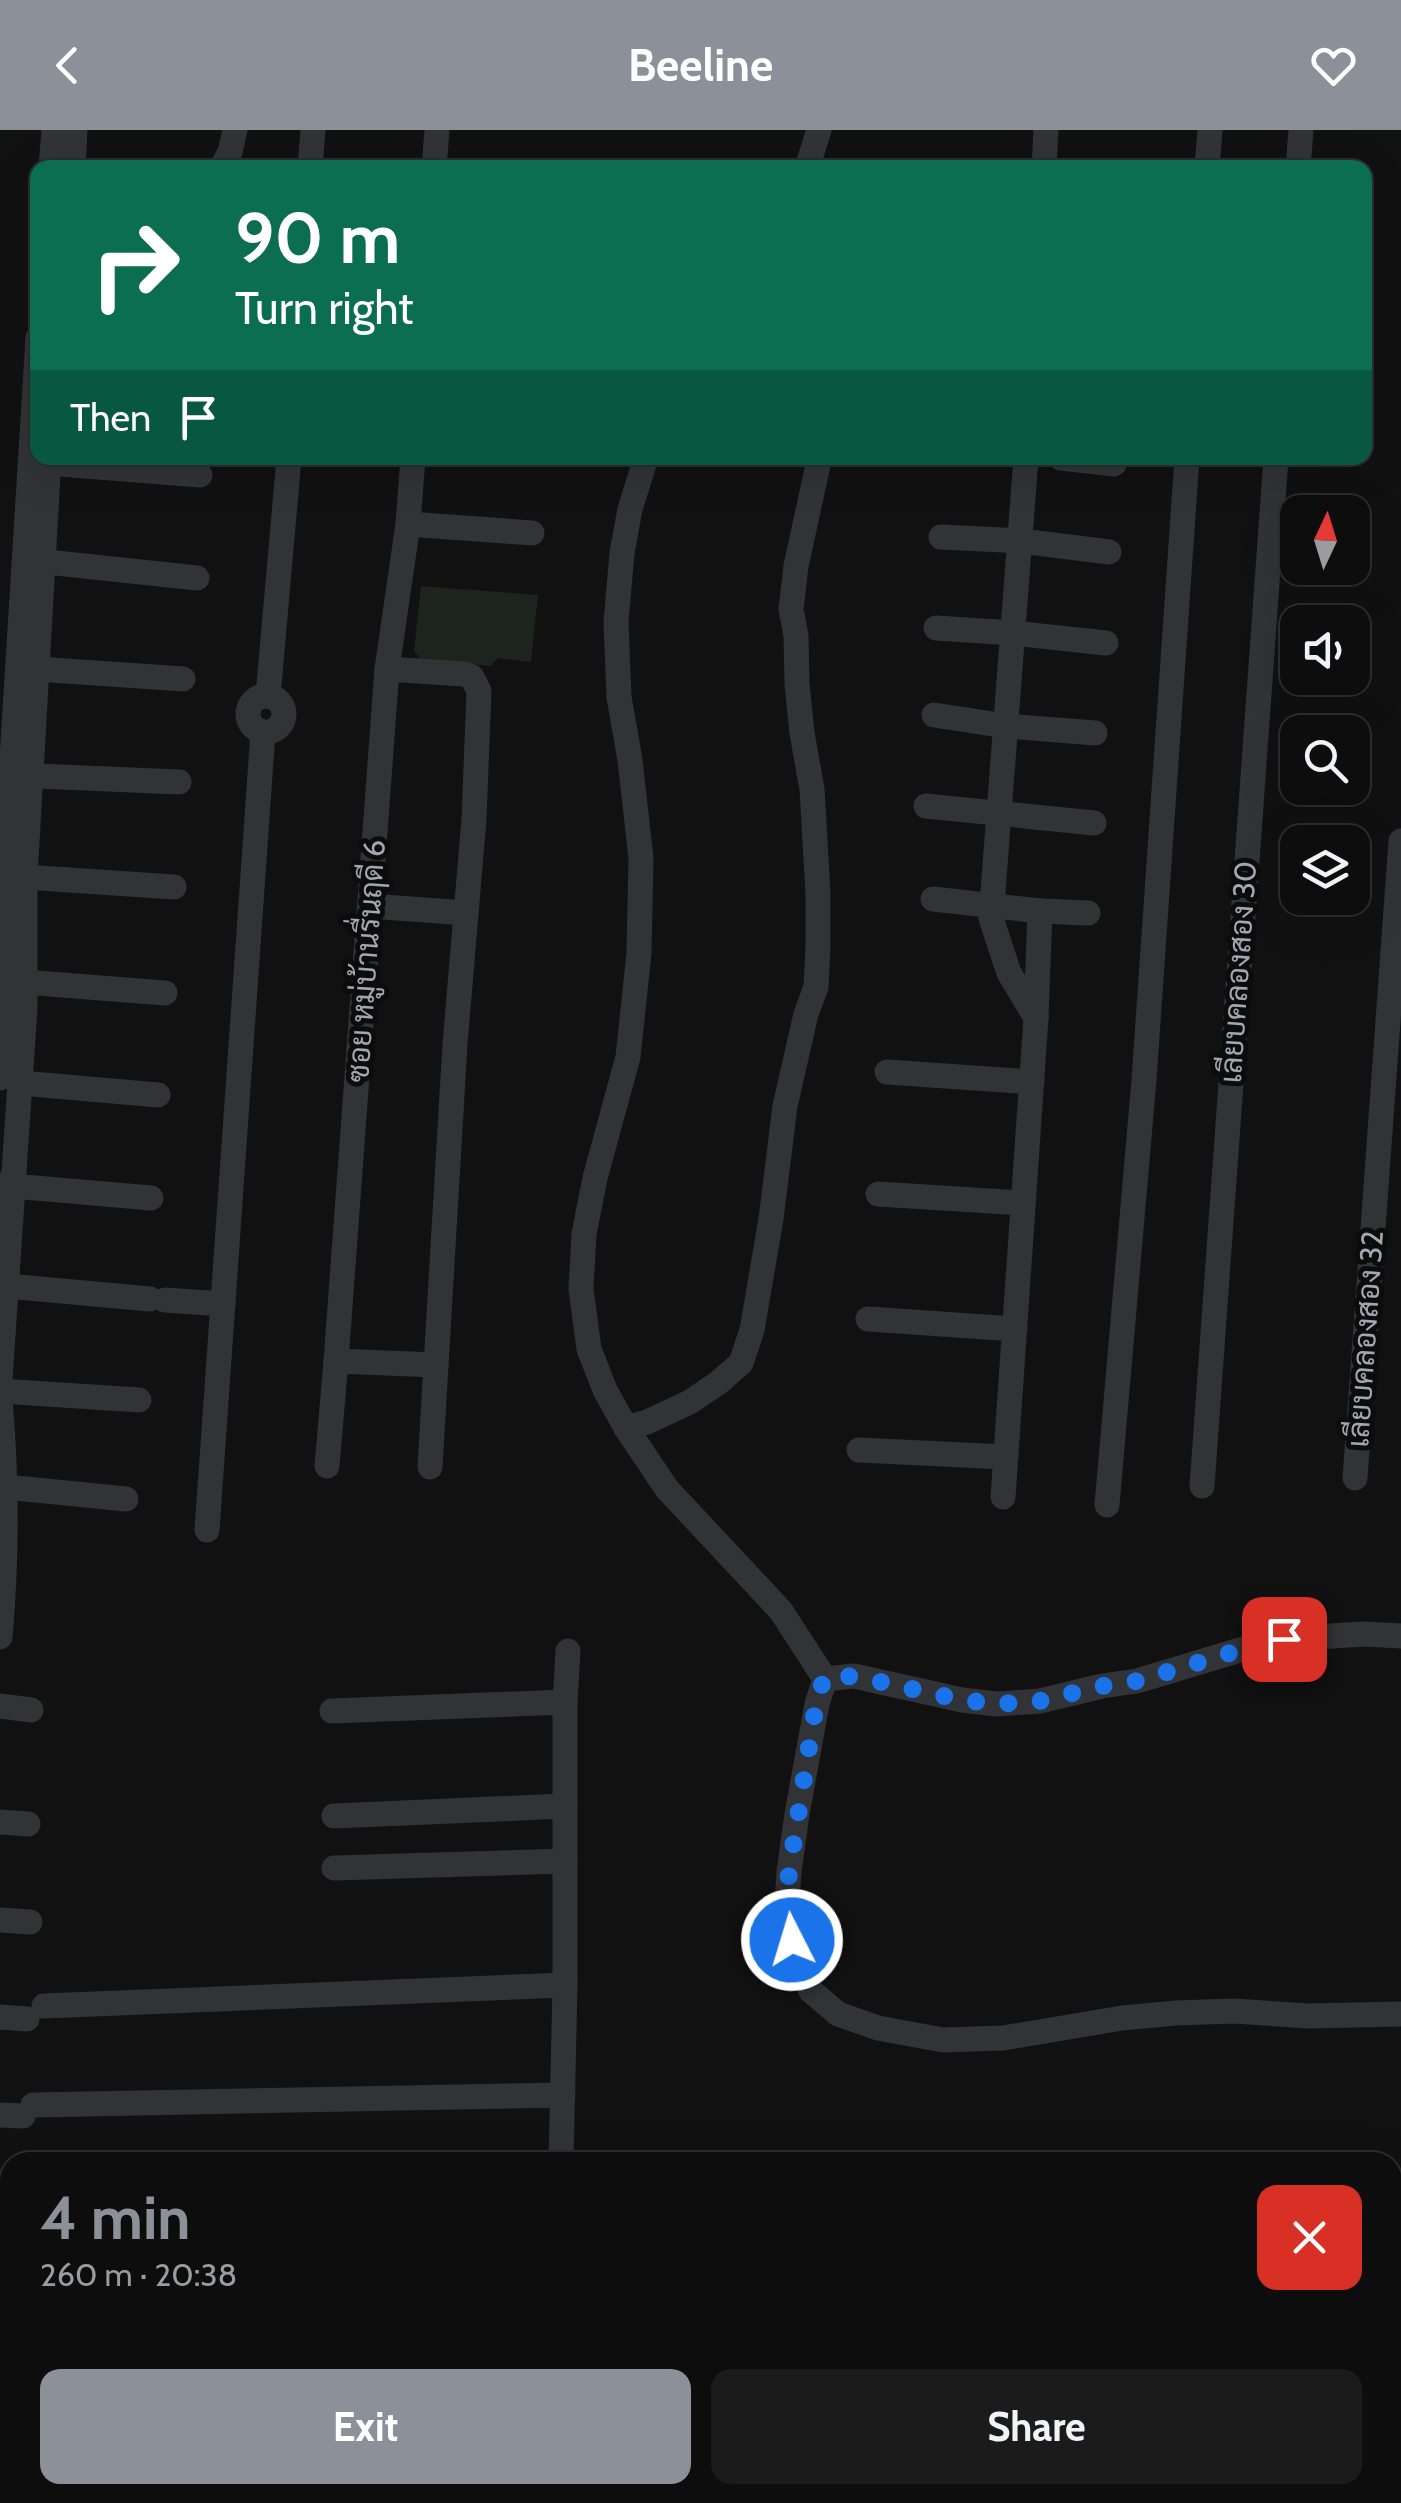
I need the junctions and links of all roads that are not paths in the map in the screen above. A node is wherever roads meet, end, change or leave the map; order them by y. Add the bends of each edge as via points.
1 (54, 130) edge
2 (76, 130) edge
3 (235, 130) edge
4 (313, 130) edge
5 (437, 130) edge
6 (819, 130) edge
7 (1046, 130) edge
8 (1210, 130) edge
9 (1301, 130) edge
10 (52, 160) edge
11 (74, 160) edge
12 (226, 160) edge
13 (311, 160) edge
14 (435, 160) edge
15 (809, 160) edge
16 (1044, 160) edge
17 (1208, 160) edge
18 (1299, 160) edge
19 (35, 465) edge
20 (47, 465) edge
21 (99, 465) edge
22 (288, 465) edge
23 (412, 465) edge
24 (644, 465) edge
25 (818, 465) edge
26 (1026, 465) edge
27 (1187, 465) edge
28 (1275, 465) edge
29 (200, 475) dead end
30 (408, 524) junction
31 (532, 533) dead end
32 (942, 537) dead end
33 (1021, 541) junction
34 (1109, 552) dead end
35 (33, 560) junction
36 (197, 578) dead end
37 (936, 628) dead end
38 (1014, 633) junction
39 (1106, 643) dead end
40 (37, 669) junction
41 (388, 669) junction
42 (183, 679) dead end
43 (934, 716) dead end
44 (1006, 726) junction
45 (1095, 733) dead end
46 (21, 775) junction
47 (178, 782) dead end
48 (926, 806) dead end
49 (1000, 813) junction
50 (1094, 823) dead end
51 (1401, 841) edge
52 (25, 877) junction
53 (174, 887) dead end
54 (933, 899) dead end
55 (992, 905) junction
56 (370, 906) junction
57 (1040, 911) junction
58 (466, 913) junction
59 (1088, 914) dead end
60 (15, 981) junction
61 (165, 994) dead end
62 (1036, 1018) junction
63 (888, 1072) dead end
64 (10, 1081) edge
65 (1032, 1082) junction
66 (158, 1095) dead end
67 (7, 1186) edge
68 (878, 1194) dead end
69 (151, 1198) dead end
70 (1023, 1203) junction
71 (7, 1286) junction
72 (223, 1304) junction
73 (868, 1320) dead end
74 (1015, 1329) junction
75 (336, 1361) junction
76 (436, 1365) junction
77 (1, 1376) edge
78 (0, 1399) edge
79 (139, 1400) dead end
80 (626, 1428) junction
81 (860, 1450) dead end
82 (1006, 1457) junction
83 (326, 1466) dead end
84 (430, 1467) dead end
85 (1355, 1478) dead end
86 (1202, 1486) dead end
87 (6, 1488) junction
88 (1003, 1497) dead end
89 (126, 1499) dead end
90 (1106, 1506) dead end
91 (207, 1530) dead end
92 (0, 1636) edge
93 (1401, 1636) edge
94 (568, 1651) dead end
95 (824, 1678) junction
96 (564, 1702) junction
97 (0, 1706) edge
98 (31, 1710) dead end
99 (332, 1711) dead end
100 (565, 1806) junction
101 (334, 1816) dead end
102 (0, 1822) edge
103 (28, 1824) dead end
104 (565, 1861) junction
105 (334, 1868) dead end
106 (0, 1920) edge
107 (30, 1922) dead end
108 (565, 1985) junction
109 (1401, 2014) edge
110 (0, 2017) edge
111 (562, 2095) junction
112 (19, 2112) edge
113 (560, 2152) edge

1 - 10 street
2 - 11 street
3 - 12 street
4 - 13 street
5 - 14 street
6 - 15 street
7 - 16 street
8 - 17 street
9 - 18 street
19 - 35 street
20 - 35 street
21 - 29 street
22 - 72 street via 268,696 249,708 250,723 263,732
23 - 30 street, ซอย หมู่บ้านรื่นฤดี 6
24 - 80 street via 622,552 616,622 641,858 636,997 628,1058 584,1234 581,1289 589,1348
25 - 80 street via 790,609 812,789 816,988 785,1106 752,1330 740,1363 718,1383
26 - 33 street
27 - 90 street via 1144,1080
28 - 86 street, เลียบคลองสอง 30
30 - 31 street
30 - 41 street, ซอย หมู่บ้านรื่นฤดี 6
32 - 33 street
33 - 34 street
33 - 38 street
35 - 36 street
35 - 40 street
35 - 46 street
37 - 38 street
38 - 39 street
38 - 44 street
40 - 42 street
40 - 46 street
41 - 56 street, ซอย หมู่บ้านรื่นฤดี 6
41 - 58 street via 464,674 477,684
43 - 44 street
44 - 45 street
44 - 49 street
46 - 47 street
46 - 52 street
46 - 60 street
48 - 49 street
49 - 50 street
49 - 55 street
51 - 85 street, เลียบคลองสอง 32
52 - 53 street
52 - 60 street
54 - 55 street
55 - 57 street
55 - 62 street via 1009,973
56 - 58 street
56 - 75 street, ซอย หมู่บ้านรื่นฤดี 6
57 - 59 street
57 - 62 street
58 - 76 street
60 - 61 street
60 - 64 street
62 - 65 street
63 - 65 street
64 - 66 street
64 - 67 street
65 - 70 street
67 - 69 street
67 - 71 street
68 - 70 street
70 - 74 street
71 - 72 street
71 - 77 street
72 - 91 street
73 - 74 street
74 - 82 street
75 - 76 street
75 - 83 street, ซอย หมู่บ้านรื่นฤดี 6
76 - 84 street
77 - 79 street
78 - 87 street
80 - 95 street via 667,1490 780,1611
81 - 82 street
82 - 88 street
87 - 89 street
87 - 92 street
93 - 95 street via 1284,1639 1040,1701 997,1704 854,1676
94 - 96 street
95 - 109 street via 797,1814 786,1920 811,1992 838,2014 943,2040 1004,2038 1176,2012
96 - 99 street
96 - 100 street
97 - 98 street
100 - 101 street
100 - 104 street
102 - 103 street
104 - 105 street
104 - 108 street
106 - 107 street
108 - 110 street
108 - 111 street
111 - 112 street
111 - 113 street

